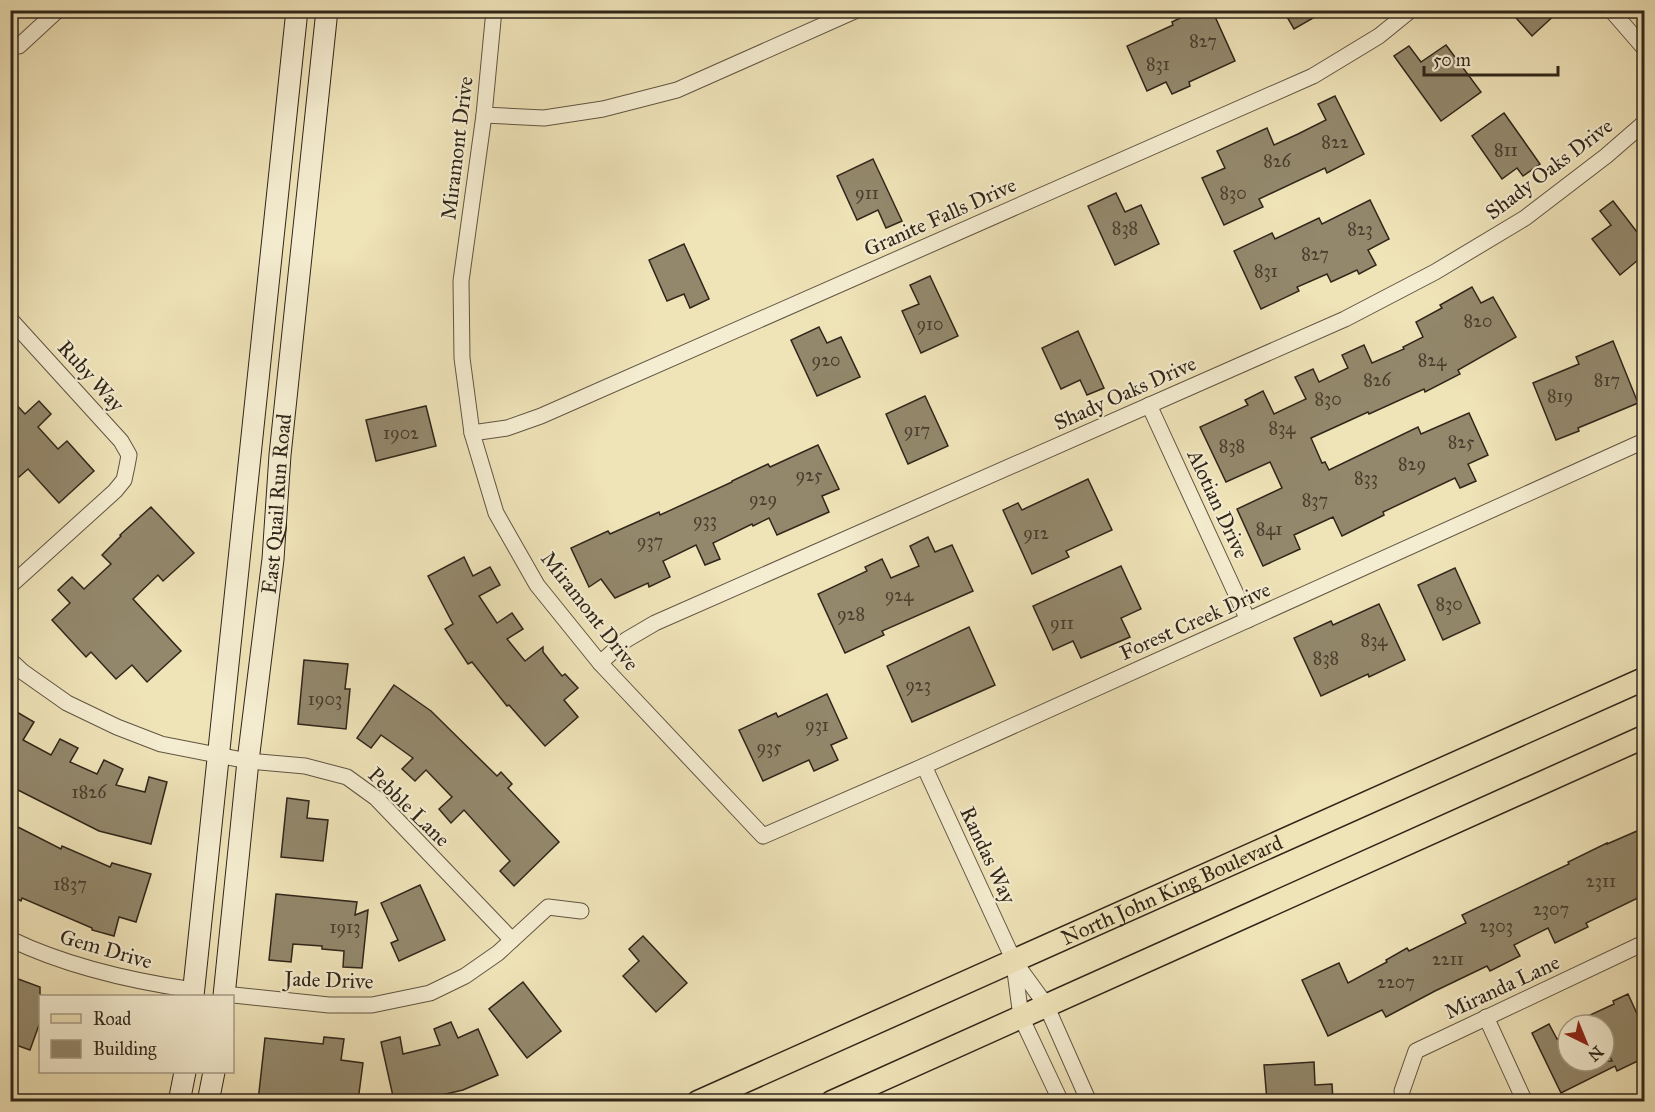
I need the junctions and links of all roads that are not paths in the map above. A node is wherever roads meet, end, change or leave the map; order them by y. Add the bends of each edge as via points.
1 (58, 10) edge
2 (297, 10) edge
3 (327, 10) edge
4 (494, 10) edge
5 (857, 10) edge
6 (1411, 10) edge
7 (1611, 10) edge
8 (19, 46) dead end
9 (1644, 48) edge
10 (484, 115) junction
11 (1644, 123) edge
12 (10, 319) edge
13 (1149, 405) junction
14 (472, 432) junction
15 (1644, 441) edge
16 (10, 586) edge
17 (1248, 620) junction
18 (10, 660) edge
19 (600, 663) junction
20 (1644, 679) edge
21 (1644, 737) edge
22 (218, 756) junction
23 (248, 761) junction
24 (924, 766) junction
25 (763, 836) joint
26 (581, 911) dead end
27 (10, 939) edge
28 (512, 940) junction
29 (1644, 943) edge
30 (1014, 962) junction
31 (193, 993) edge
32 (224, 995) edge
33 (234, 996) edge
34 (1046, 1005) junction
35 (1021, 1017) junction
36 (1486, 1017) junction
37 (184, 1073) edge
38 (214, 1073) edge
39 (1402, 1091) dead end
40 (179, 1101) edge
41 (208, 1101) edge
42 (698, 1101) edge
43 (832, 1101) edge
44 (1061, 1101) edge
45 (1089, 1101) edge
46 (1525, 1101) edge

1 - 8 street
2 - 22 street, East Quail Run Road
3 - 23 street, East Quail Run Road via 280,455 273,559
4 - 10 street, Miramont Drive
5 - 10 street via 677,90 603,109 544,118
6 - 14 street, Granite Falls Drive via 1379,36 1313,76 541,417 507,428
7 - 9 street
10 - 14 street, Miramont Drive via 461,281 462,358
11 - 13 street, Shady Oaks Drive via 1526,218 1435,272 1345,319
12 - 16 street, Ruby Way via 121,441 129,455 124,480 115,491
13 - 17 street, Alotian Drive
13 - 19 street, Shady Oaks Drive via 655,623 626,640
14 - 19 street, Miramont Drive via 496,513 537,585
15 - 17 street, Forest Creek Drive
17 - 24 street, Forest Creek Drive
18 - 22 street, Pebble Lane via 67,703 117,727 161,744
19 - 25 street, Miramont Drive
20 - 30 main road, North John King Boulevard
21 - 34 main road
22 - 23 street, Pebble Lane
22 - 31 street, East Quail Run Road
23 - 28 street, Pebble Lane via 305,765 347,777 376,798
23 - 32 street, East Quail Run Road
24 - 25 street, Forest Creek Drive
24 - 30 street, Randas Way
26 - 28 street, Jade Drive via 548,907
27 - 31 street, Gem Drive via 95,971
28 - 33 street, Jade Drive via 465,976 430,993 372,1005
29 - 36 street, Miranda Lane
30 - 34 street, Randas Way
30 - 35 street, Randas Way
30 - 42 main road, North John King Boulevard
34 - 35 main road
34 - 45 street, Randas Way
35 - 43 main road
35 - 44 street, Randas Way
36 - 39 street, Miranda Lane via 1416,1051
36 - 46 street
37 - 40 street
38 - 41 street

